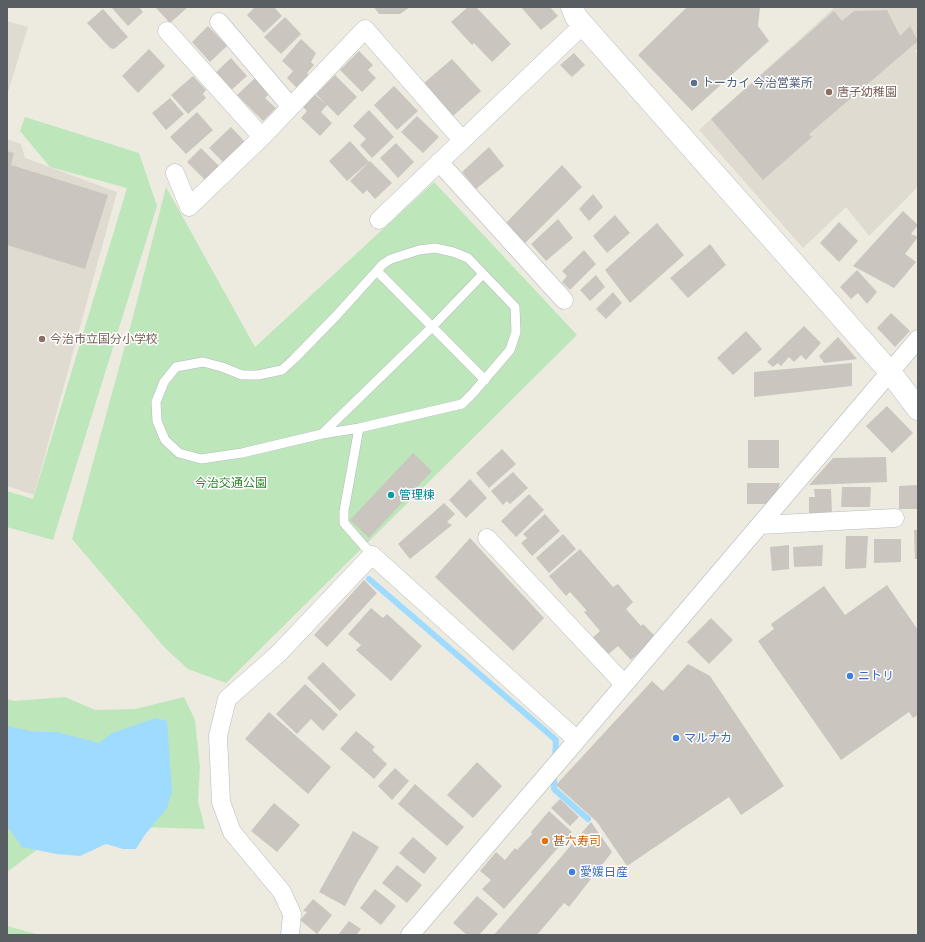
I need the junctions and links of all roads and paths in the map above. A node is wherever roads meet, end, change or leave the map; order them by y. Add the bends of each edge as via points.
1 (577, 16) edge
2 (219, 22) dead end
3 (167, 31) dead end
4 (291, 107) junction
5 (262, 137) junction
6 (462, 140) junction
7 (438, 162) junction
8 (175, 173) dead end
9 (379, 220) dead end
10 (377, 271) junction
11 (483, 274) junction
12 (564, 300) dead end
13 (432, 327) junction
14 (918, 339) edge
15 (890, 372) junction
16 (484, 380) junction
17 (918, 409) edge
18 (359, 428) junction
19 (322, 434) junction
20 (895, 518) dead end
21 (760, 524) junction
22 (488, 538) dead end
23 (372, 555) junction
24 (624, 684) junction
25 (577, 740) junction
26 (290, 935) edge
27 (410, 935) edge

1 - 6 street
1 - 15 street
2 - 4 street
3 - 5 street
4 - 5 street
4 - 6 street via 365,29
5 - 8 street via 189,207
6 - 7 street
7 - 9 street
7 - 12 street
10 - 11 lane via 391,259 419,250 436,248 468,258
10 - 13 lane
10 - 19 lane via 282,370 242,375 203,362 176,367 164,382 156,402 157,421 165,440 179,453 201,459 242,453
11 - 13 lane
11 - 16 lane via 514,308 516,332 510,350
13 - 16 lane
13 - 19 lane
14 - 15 street
15 - 17 street
15 - 21 street
16 - 18 lane via 462,404
18 - 19 lane
18 - 23 lane via 344,523
20 - 21 street
21 - 24 street
22 - 24 street
23 - 25 street
23 - 26 street via 278,654 226,699 218,736 221,802 232,832 282,892 292,914
24 - 25 street
25 - 27 street

